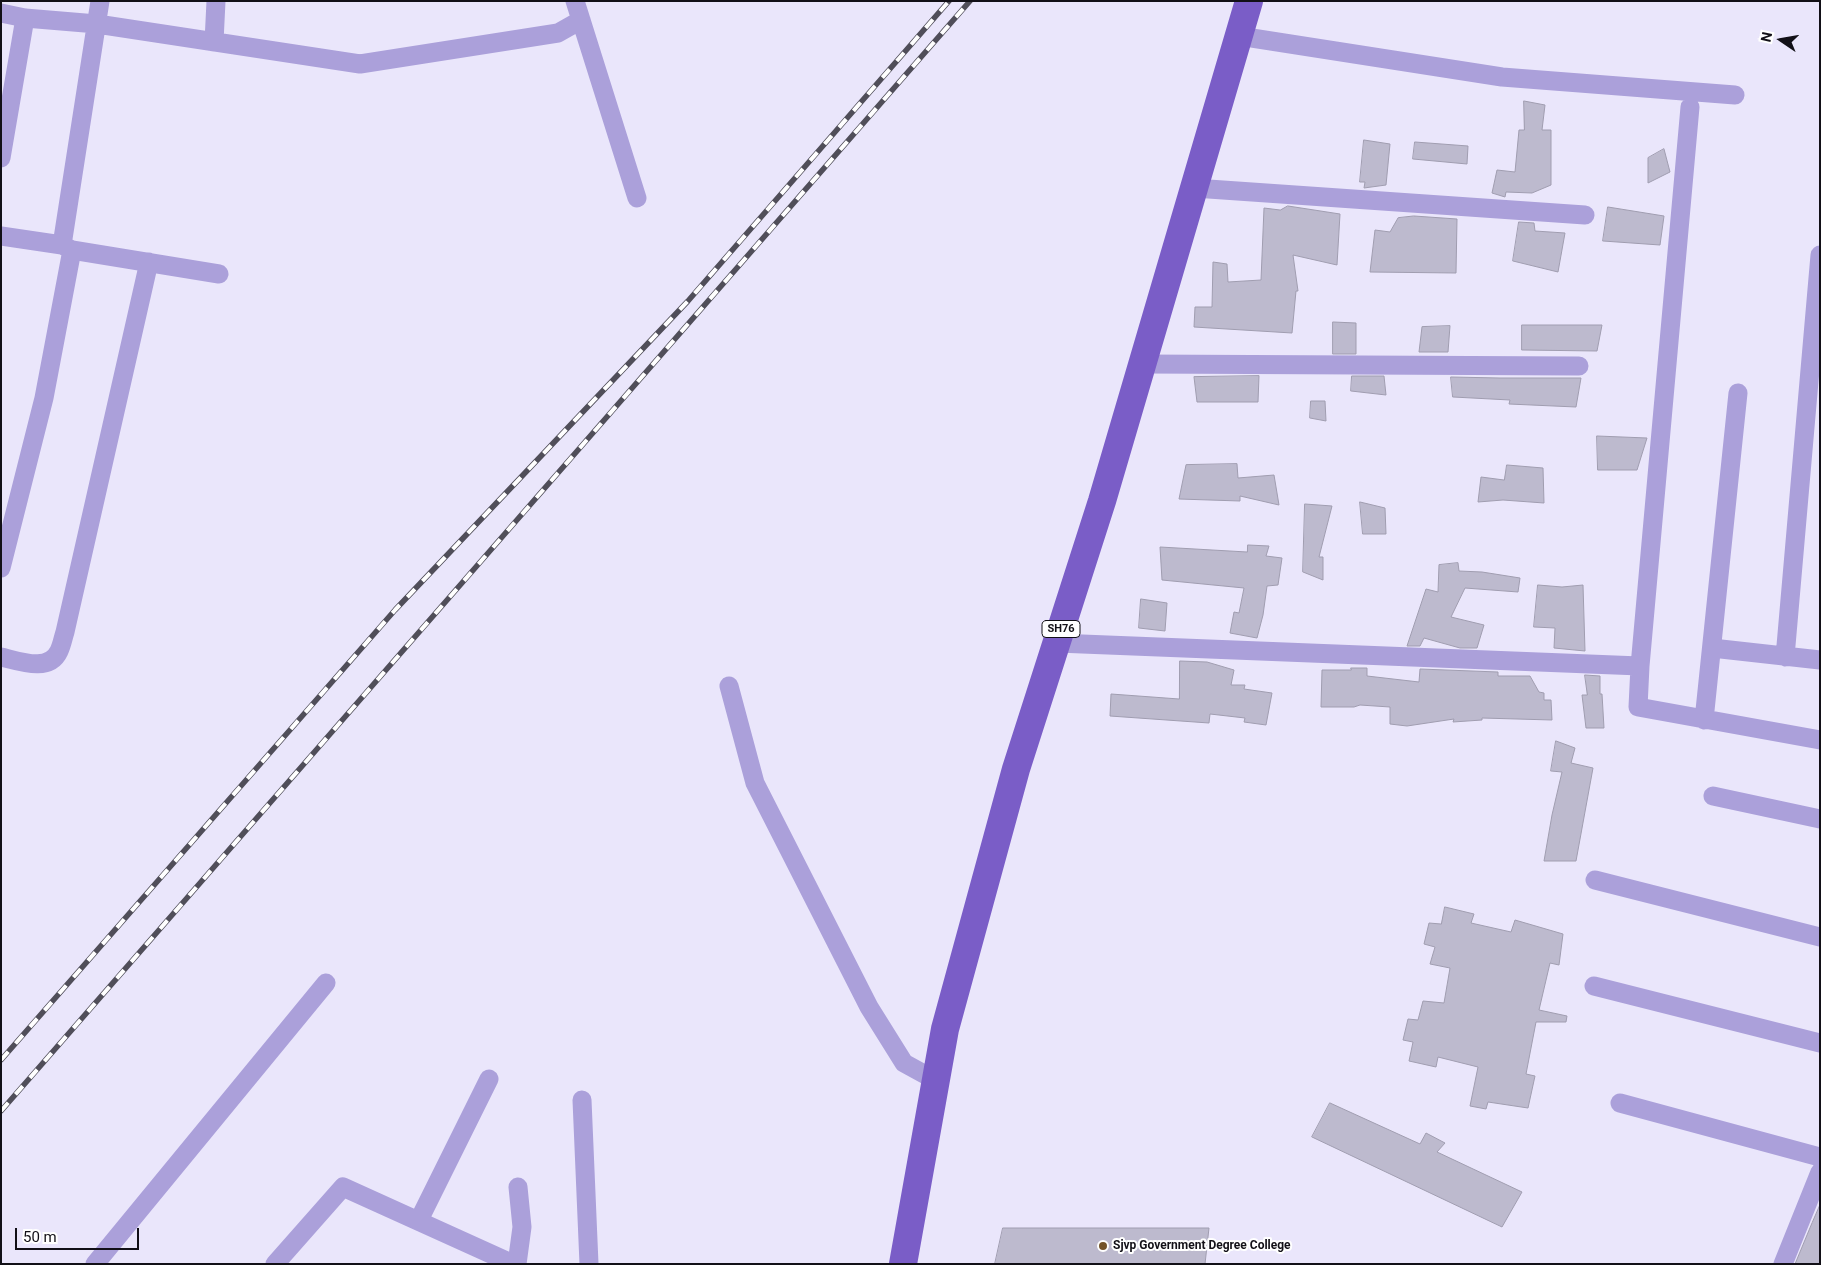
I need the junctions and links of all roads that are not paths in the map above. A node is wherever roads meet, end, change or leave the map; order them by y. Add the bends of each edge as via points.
1 (100, 1) edge
2 (216, 1) edge
3 (575, 1) edge
4 (1249, 1) edge
5 (1, 13) edge
6 (25, 18) junction
7 (581, 20) junction
8 (97, 24) junction
9 (1239, 36) junction
10 (214, 42) junction
11 (1735, 95) dead end
12 (1690, 107) dead end
13 (1, 158) edge
14 (1194, 188) junction
15 (637, 198) dead end
16 (1585, 215) dead end
17 (2, 239) edge
18 (67, 247) junction
19 (1820, 255) edge
20 (148, 262) junction
21 (219, 274) dead end
22 (1142, 364) junction
23 (1579, 366) dead end
24 (1738, 393) dead end
25 (1, 568) edge
26 (1057, 643) junction
27 (1712, 648) junction
28 (1785, 656) junction
29 (1, 657) edge
30 (1820, 660) edge
31 (1640, 666) junction
32 (729, 686) dead end
33 (1704, 720) junction
34 (1820, 740) edge
35 (1713, 796) dead end
36 (1820, 819) edge
37 (1595, 880) dead end
38 (1820, 936) edge
39 (326, 983) dead end
40 (1594, 986) dead end
41 (1820, 1043) edge
42 (489, 1080) dead end
43 (935, 1080) junction
44 (582, 1100) dead end
45 (1620, 1103) dead end
46 (1820, 1157) edge
47 (1820, 1172) edge
48 (518, 1187) dead end
49 (419, 1220) junction
50 (95, 1264) edge
51 (275, 1264) edge
52 (513, 1264) edge
53 (517, 1264) edge
54 (589, 1264) edge
55 (903, 1264) edge
56 (1783, 1264) edge

1 - 8 street
2 - 10 street
3 - 7 street
4 - 9 main road, SH76
5 - 6 street
6 - 8 street
6 - 13 street
7 - 10 street via 558,33 360,64
7 - 15 street
8 - 10 street
8 - 18 street
9 - 11 street via 1502,78
9 - 14 main road, SH76
12 - 31 street
14 - 16 street
14 - 22 main road, SH76
17 - 18 street
18 - 20 street
18 - 25 street via 44,398
19 - 28 street
20 - 21 street
20 - 29 street via 58,652 52,660 41,665
22 - 23 street
22 - 26 main road, SH76
24 - 27 street
26 - 31 street
26 - 43 main road, SH76 via 1014,779 945,1029
27 - 28 street
27 - 33 street
28 - 30 street
31 - 33 street via 1638,707
32 - 43 street via 755,783 869,1007 904,1063
33 - 34 street
35 - 36 street
37 - 38 street
39 - 50 street
40 - 41 street
42 - 49 street
43 - 55 main road, SH76
44 - 54 street
45 - 46 street
47 - 56 street
48 - 53 street via 522,1227
49 - 51 street via 343,1188
49 - 52 street

